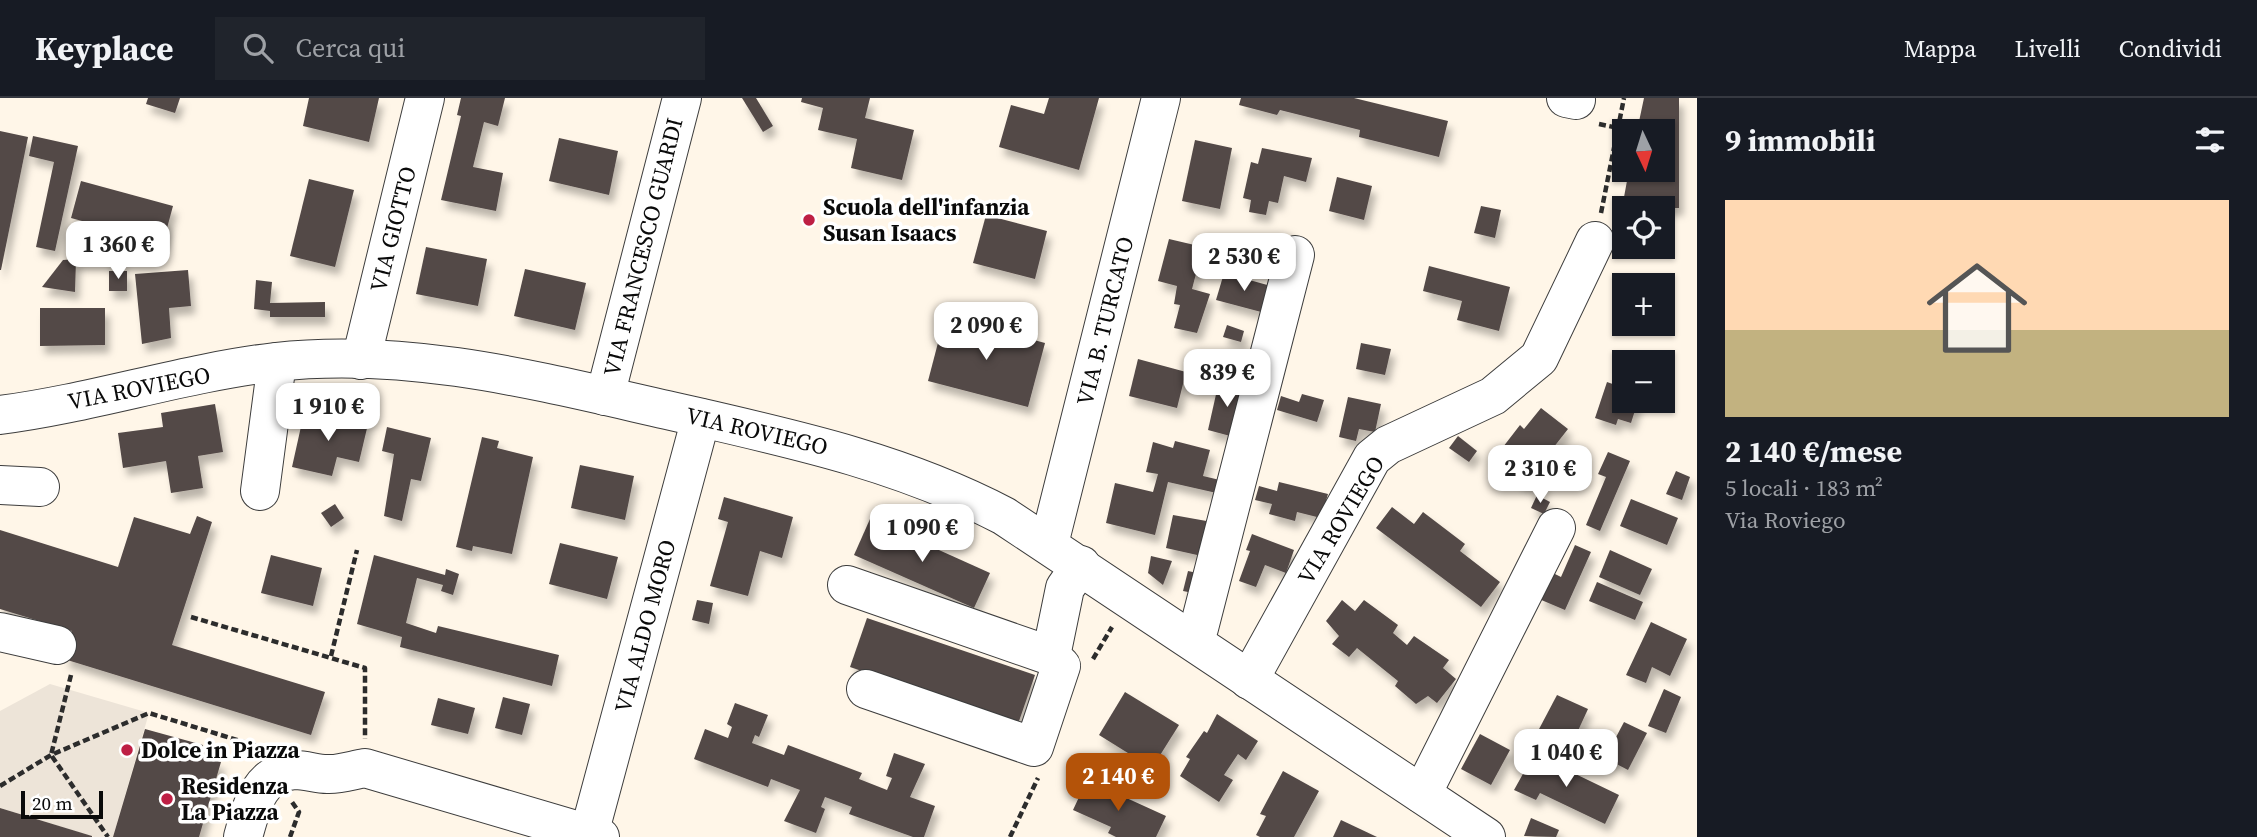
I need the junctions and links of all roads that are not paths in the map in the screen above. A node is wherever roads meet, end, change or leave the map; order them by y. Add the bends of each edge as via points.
1 (425, 98) edge
2 (682, 98) edge
3 (1161, 98) edge
4 (1595, 241) road end
5 (1295, 255) dead end
6 (361, 360) junction
7 (278, 362) junction
8 (605, 396) junction
9 (0, 415) edge
10 (701, 418) junction
11 (0, 485) edge
12 (40, 487) dead end
13 (260, 491) dead end
14 (1556, 528) dead end
15 (1048, 544) junction
16 (1081, 565) junction
17 (847, 585) dead end
18 (0, 632) edge
19 (1192, 640) junction
20 (1051, 656) junction
21 (64, 660) road end
22 (1249, 680) junction
23 (866, 689) dead end
24 (1422, 794) junction
25 (594, 835) edge
26 (243, 837) edge
27 (1486, 837) edge

1 - 6 street, VIA GIOTTO
2 - 8 street, VIA FRANCESCO GUARDI
3 - 15 street, VIA B. TURCATO
4 - 22 street, VIA ROVIEGO via 1539,358 1493,396 1388,445 1373,458
5 - 19 street via 1199,628
6 - 7 street, VIA ROVIEGO
6 - 8 street, VIA ROVIEGO via 447,364
7 - 9 street, VIA ROVIEGO
7 - 13 street
8 - 10 street, VIA ROVIEGO
10 - 15 street, VIA ROVIEGO via 824,446 911,473 964,495
10 - 25 street, VIA ALDO MORO
11 - 12 street
14 - 24 street
15 - 16 street, VIA ROVIEGO
16 - 19 street, VIA ROVIEGO
16 - 20 street via 1065,588
17 - 20 street
18 - 21 street
19 - 22 street, VIA ROVIEGO
20 - 23 street via 1061,666 1034,747
22 - 24 street, VIA ROVIEGO
24 - 27 street, VIA ROVIEGO
25 - 26 street, VIA ALDO MORO via 365,768 329,775 295,770 279,774 253,799

